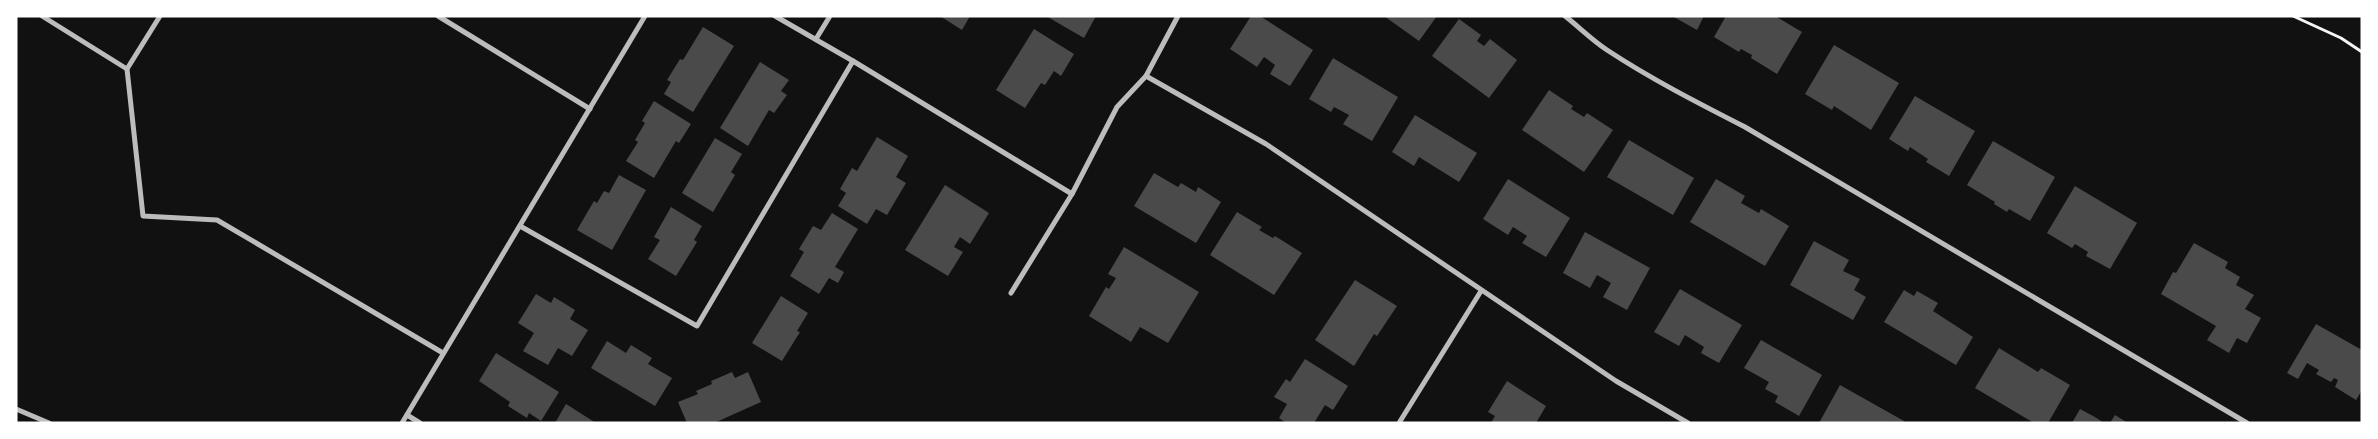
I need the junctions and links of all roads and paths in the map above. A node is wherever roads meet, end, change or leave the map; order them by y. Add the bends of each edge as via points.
1 (42, 16) edge
2 (160, 16) edge
3 (438, 16) edge
4 (645, 16) edge
5 (775, 16) edge
6 (830, 16) edge
7 (1178, 16) edge
8 (1565, 16) edge
9 (2293, 16) edge
10 (816, 39) junction
11 (2362, 52) edge
12 (853, 61) junction
13 (127, 69) junction
14 (1146, 76) junction
15 (590, 109) junction
16 (1072, 194) junction
17 (520, 226) junction
18 (1481, 291) junction
19 (1011, 293) dead end
20 (443, 353) junction
21 (16, 409) edge
22 (407, 415) junction
23 (49, 423) edge
24 (402, 423) edge
25 (420, 423) edge
26 (1399, 423) edge
27 (1688, 423) edge
28 (2247, 423) edge

1 - 13 street
2 - 13 street
3 - 15 street
4 - 15 street
5 - 10 street
6 - 10 street
7 - 14 street
8 - 28 street via 1606,49 1684,96 1745,127
9 - 11 path via 2341,38
10 - 12 street
12 - 16 street
12 - 17 street via 696,326
13 - 20 street via 143,216 217,220
14 - 16 street via 1117,107
14 - 18 street via 1266,144
15 - 17 street
16 - 19 street
17 - 20 street
18 - 26 street
18 - 27 street via 1616,381
20 - 22 street
21 - 23 street
22 - 24 street
22 - 25 street

